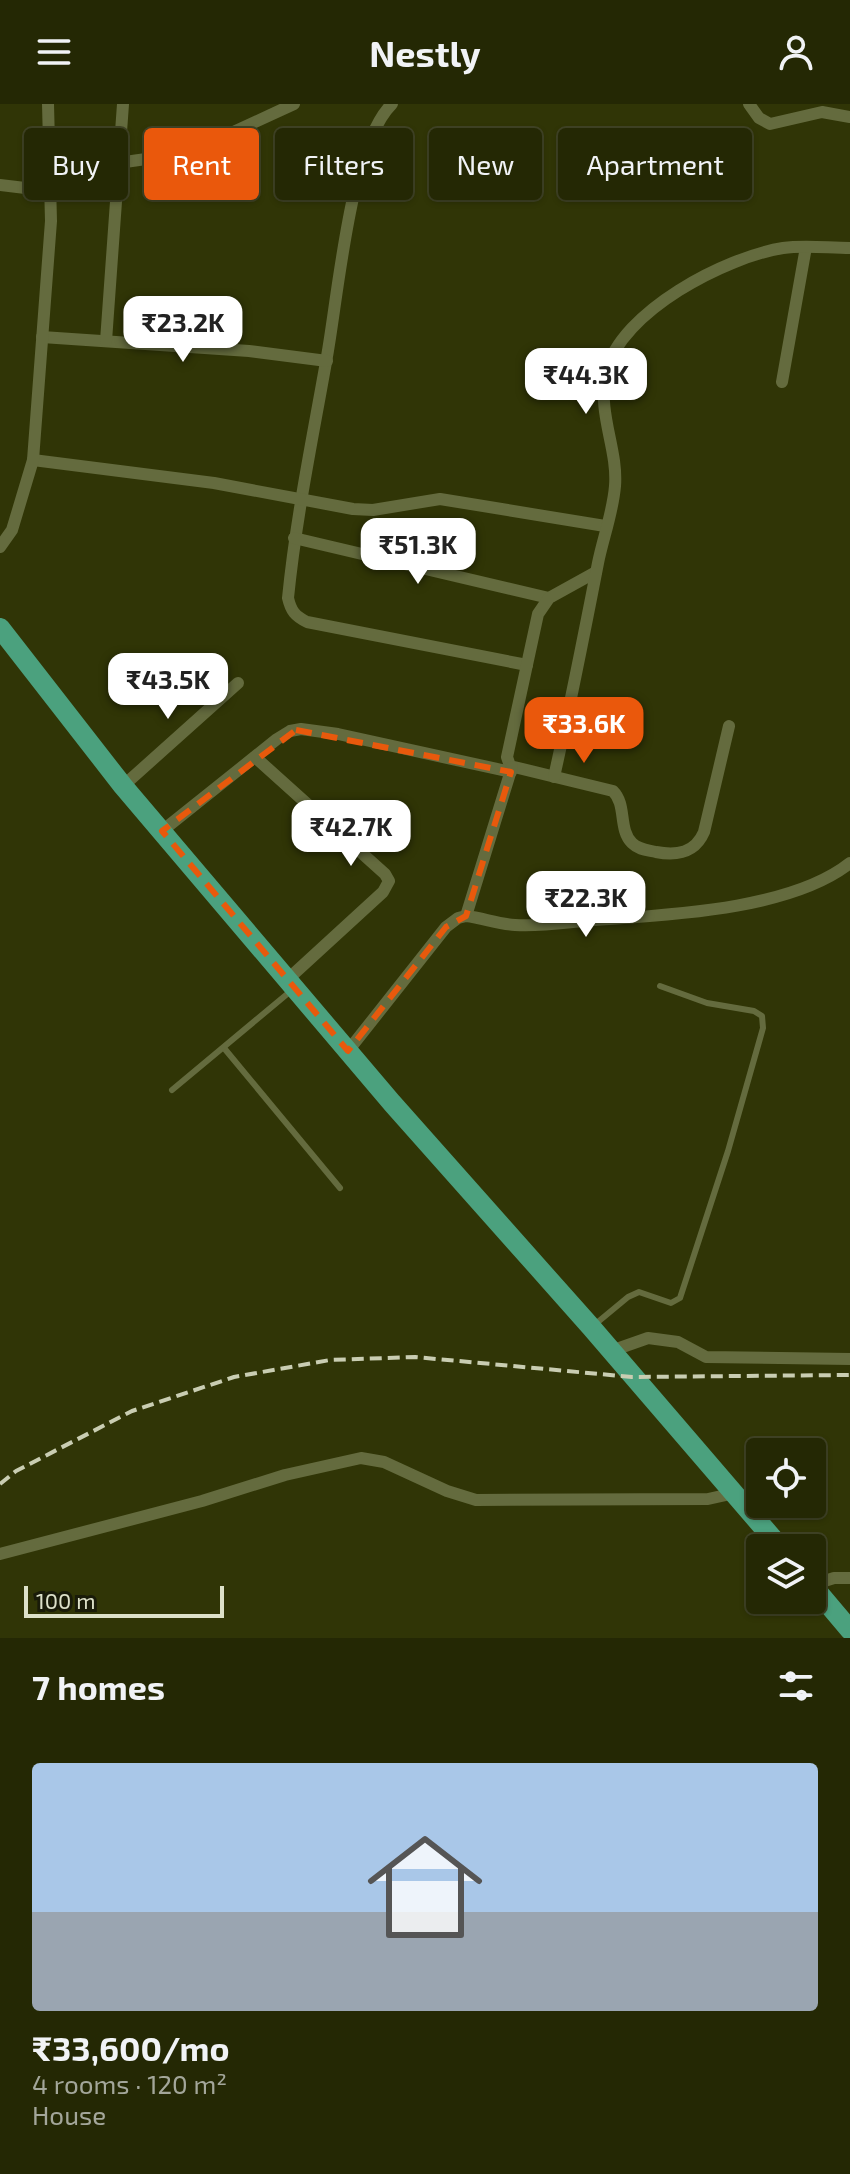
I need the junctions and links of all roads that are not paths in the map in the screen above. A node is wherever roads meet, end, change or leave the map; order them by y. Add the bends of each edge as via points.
1 (48, 104) edge
2 (123, 104) edge
3 (294, 104) edge
4 (392, 104) edge
5 (749, 104) edge
6 (850, 117) edge
7 (49, 128) edge
8 (121, 128) edge
9 (128, 162) edge
10 (0, 185) edge
11 (24, 188) edge
12 (50, 200) edge
13 (116, 200) edge
14 (806, 247) junction
15 (850, 248) edge
16 (42, 337) junction
17 (106, 341) junction
18 (327, 361) junction
19 (782, 382) dead end
20 (33, 460) junction
21 (300, 500) junction
22 (605, 526) junction
23 (294, 538) junction
24 (0, 547) edge
25 (596, 572) junction
26 (549, 598) junction
27 (0, 628) edge
28 (527, 665) junction
29 (238, 683) dead end
30 (729, 726) dead end
31 (255, 757) junction
32 (512, 770) junction
33 (554, 777) junction
34 (123, 786) junction
35 (162, 831) junction
36 (850, 863) edge
37 (466, 916) junction
38 (291, 984) junction
39 (660, 986) dead end
40 (224, 1048) junction
41 (348, 1051) junction
42 (172, 1090) dead end
43 (340, 1188) dead end
44 (591, 1327) junction
45 (611, 1351) junction
46 (850, 1359) edge
47 (735, 1493) junction
48 (769, 1534) edge
49 (0, 1554) edge
50 (850, 1578) edge
51 (826, 1581) edge
52 (826, 1602) edge
53 (850, 1630) edge

1 - 7 street
2 - 8 street
3 - 9 street via 188,153
4 - 18 street via 373,131 361,165
5 - 6 street via 770,124 810,113
10 - 11 street
12 - 16 street
13 - 17 street
14 - 15 street
14 - 19 street
14 - 22 street via 772,250 707,274 670,296 622,341 606,372 604,392 615,488
16 - 17 street
16 - 20 street
17 - 18 street
18 - 21 street
20 - 21 street via 214,483
20 - 24 street via 12,530
21 - 22 street via 364,511 440,499
21 - 23 street
22 - 25 street
23 - 26 street
23 - 28 street via 288,598 299,618
25 - 26 street
25 - 33 street
26 - 28 street via 538,614
27 - 34 main road
28 - 32 street via 507,757
29 - 34 street
30 - 33 street via 704,832 683,852 637,847 627,837 613,791
31 - 32 street via 285,734 301,729
31 - 35 street
31 - 38 street via 389,881
32 - 33 street
32 - 37 street
34 - 35 main road
35 - 38 main road
36 - 37 street via 817,883 697,913 519,926
37 - 41 street via 446,927
38 - 40 lane
38 - 41 main road
39 - 44 lane via 707,1003 754,1011 762,1016 763,1028 680,1298 671,1303 639,1292
40 - 42 lane
40 - 43 lane
41 - 44 main road
44 - 45 main road
45 - 46 street via 648,1338 678,1342 706,1357
45 - 47 main road
47 - 48 main road
47 - 49 street via 708,1499 476,1500 384,1462 361,1458
50 - 51 street
52 - 53 main road

